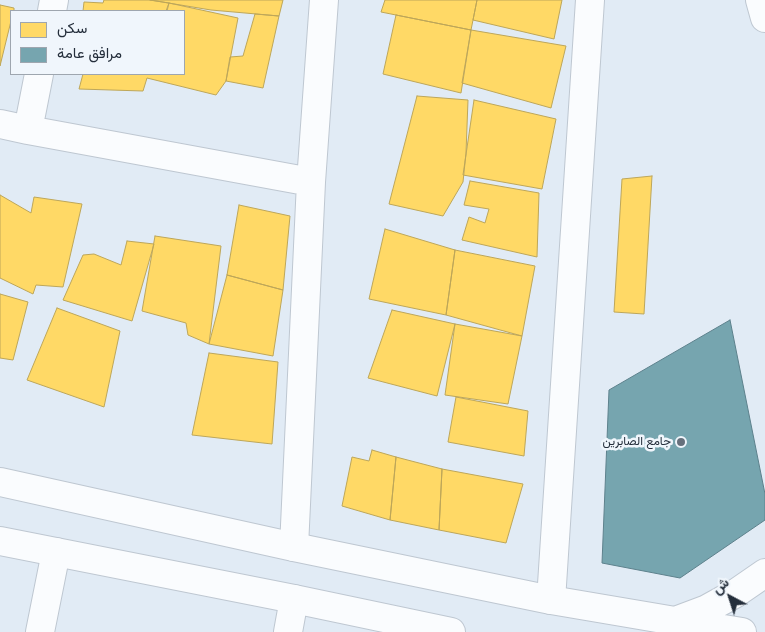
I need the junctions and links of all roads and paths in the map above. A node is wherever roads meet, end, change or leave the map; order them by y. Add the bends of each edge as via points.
1 (324, 0) edge
2 (590, 0) edge
3 (760, 0) edge
4 (765, 18) edge
5 (39, 75) edge
6 (0, 124) edge
7 (28, 130) junction
8 (311, 182) junction
9 (0, 482) edge
10 (0, 542) edge
11 (294, 547) junction
12 (56, 552) junction
13 (765, 573) edge
14 (294, 600) junction
15 (551, 600) junction
16 (674, 621) junction
17 (40, 632) edge
18 (288, 632) edge
19 (451, 632) edge
20 (742, 632) edge

1 - 8 main road
2 - 15 main road
3 - 4 main road
5 - 7 main road
6 - 7 main road
7 - 8 main road
8 - 11 main road
9 - 11 main road
10 - 12 main road
11 - 15 main road
12 - 14 main road
12 - 17 main road
13 - 16 main road via 736,593
14 - 18 main road
14 - 19 main road
15 - 16 main road
16 - 20 main road

